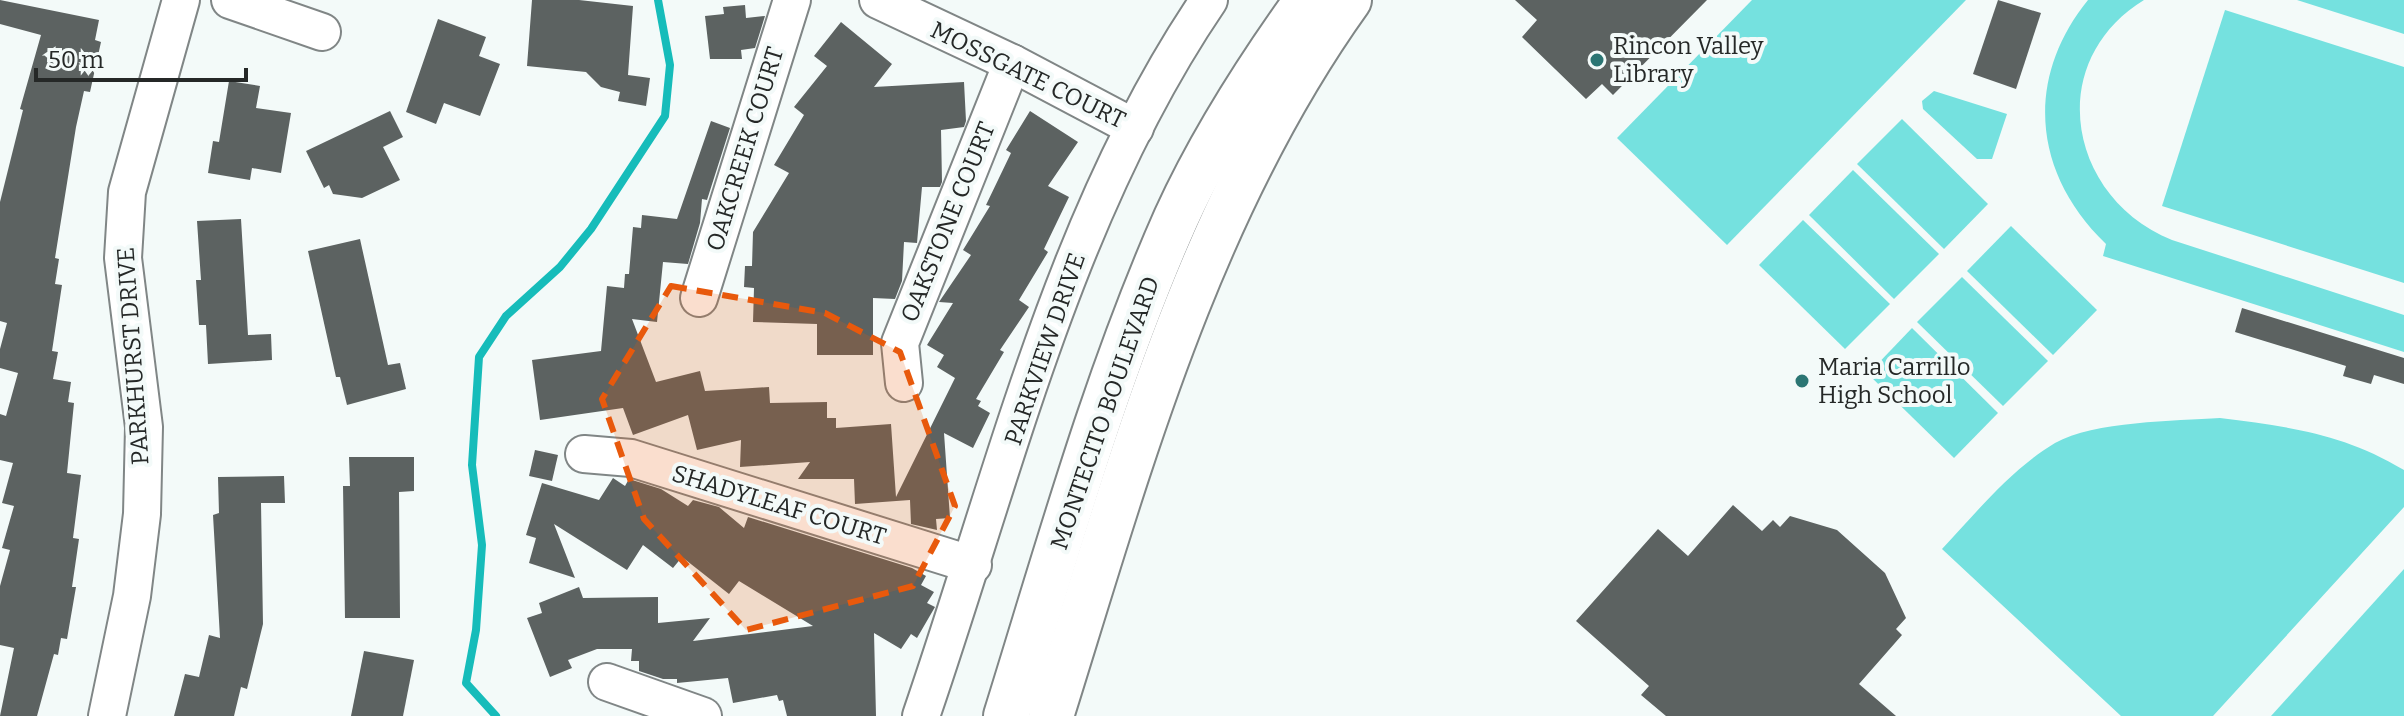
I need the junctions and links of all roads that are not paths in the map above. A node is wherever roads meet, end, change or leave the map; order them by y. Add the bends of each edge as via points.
1 (181, 0) edge
2 (230, 0) edge
3 (792, 0) edge
4 (878, 0) edge
5 (1209, 0) edge
6 (1307, 0) edge
7 (1349, 0) edge
8 (322, 32) dead end
9 (1012, 63) junction
10 (1135, 128) junction
11 (699, 298) dead end
12 (904, 383) dead end
13 (584, 454) dead end
14 (973, 565) junction
15 (607, 682) dead end
16 (107, 716) edge
17 (703, 716) edge
18 (921, 716) edge
19 (1006, 716) edge
20 (1051, 716) edge

1 - 16 street, PARKHURST DRIVE via 127,192 123,258 144,427 142,514 132,596
2 - 8 street
3 - 11 street, OAKCREEK COURT
4 - 9 street, MOSSGATE COURT
5 - 10 street, PARKVIEW DRIVE
6 - 19 main road, MONTECITO BOULEVARD via 1260,64 1177,215 1127,335
7 - 20 main road, MONTECITO BOULEVARD via 1288,95 1216,235 1168,356
9 - 10 street, MOSSGATE COURT
9 - 12 street, OAKSTONE COURT via 900,343
10 - 14 street, PARKVIEW DRIVE via 1073,260
13 - 14 street, SHADYLEAF COURT via 631,458
14 - 18 street, PARKVIEW DRIVE
15 - 17 street

